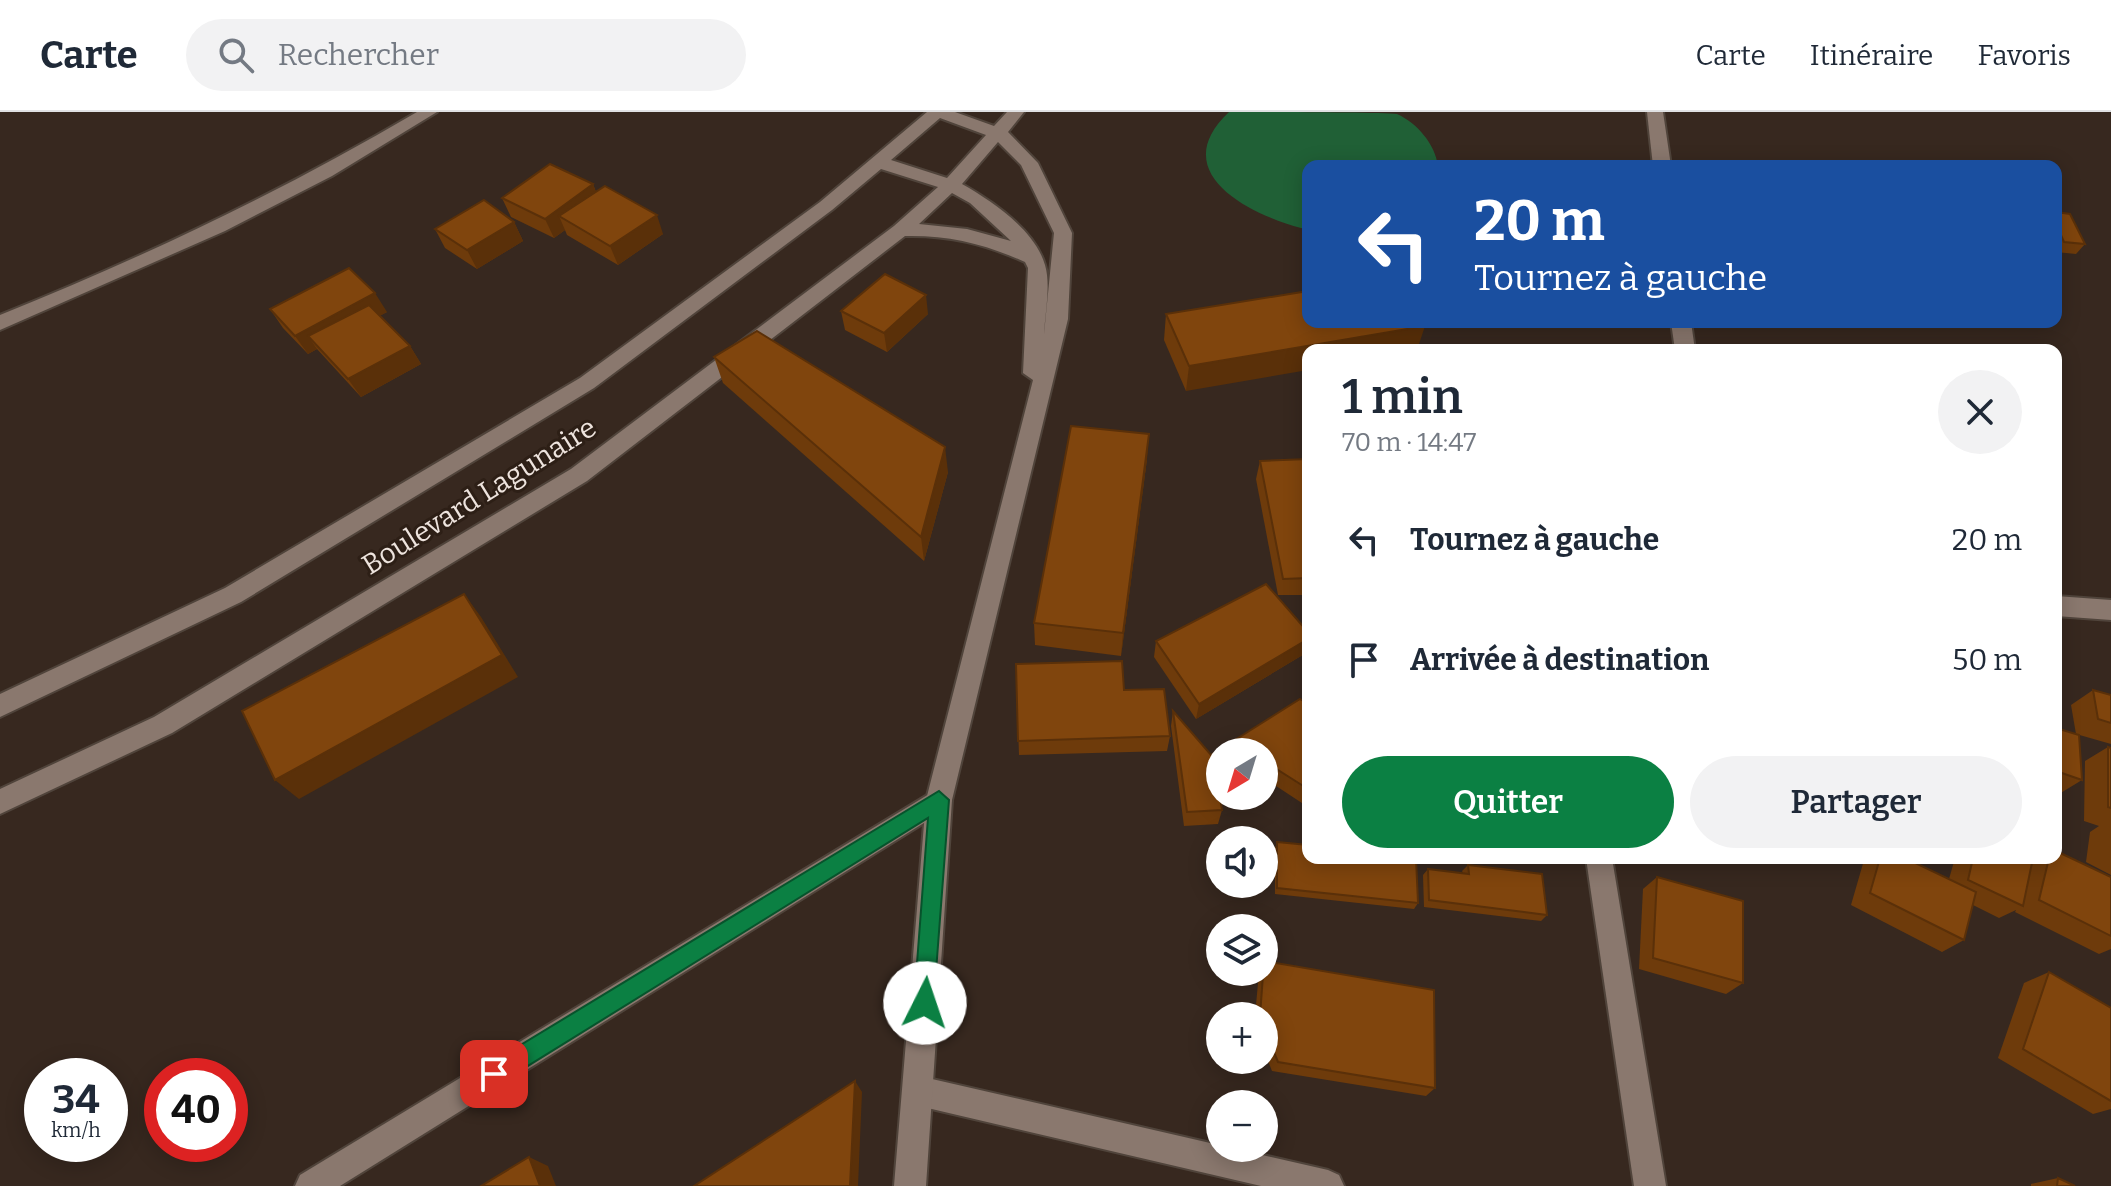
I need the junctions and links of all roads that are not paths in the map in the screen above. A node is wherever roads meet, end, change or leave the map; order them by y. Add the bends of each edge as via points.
1 (429, 112) edge
2 (938, 112) edge
3 (1016, 112) edge
4 (1655, 112) edge
5 (1000, 134) junction
6 (1661, 160) edge
7 (881, 163) junction
8 (951, 185) junction
9 (901, 230) junction
10 (1033, 259) junction
11 (0, 323) edge
12 (1031, 419) junction
13 (2062, 606) edge
14 (2111, 610) edge
15 (0, 706) edge
16 (939, 800) junction
17 (0, 802) edge
18 (1600, 864) edge
19 (919, 1091) junction
20 (311, 1186) edge
21 (910, 1186) edge
22 (1328, 1186) edge
23 (1650, 1186) edge

1 - 11 street via 313,180 118,275
2 - 5 street
2 - 7 street, Boulevard Lagunaire
3 - 5 street, Boulevard Lagunaire
4 - 6 street
5 - 8 street, Boulevard Lagunaire
5 - 12 street via 1029,163 1063,233 1058,319
7 - 8 street
7 - 15 street, Boulevard Lagunaire via 587,383 233,595
8 - 9 street, Boulevard Lagunaire
8 - 10 street via 976,199 1028,246
9 - 10 street via 961,233
9 - 17 street, Boulevard Lagunaire via 579,475 163,725
10 - 12 street via 1037,268
12 - 16 street
13 - 14 street
16 - 19 street
16 - 20 street
18 - 23 street
19 - 21 street
19 - 22 street

